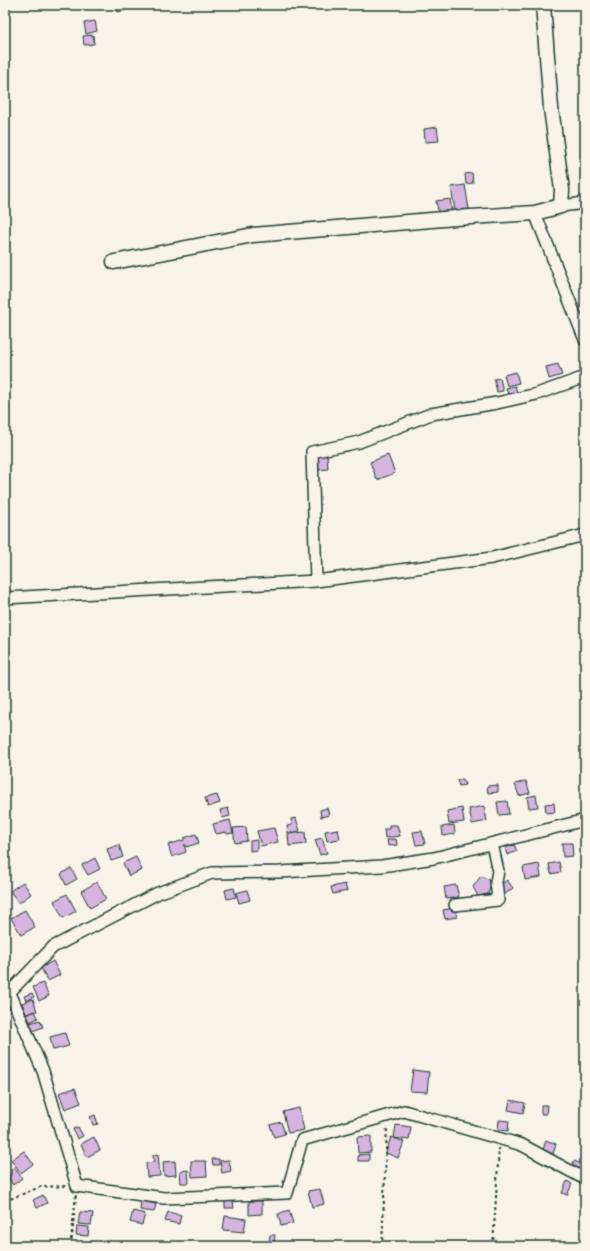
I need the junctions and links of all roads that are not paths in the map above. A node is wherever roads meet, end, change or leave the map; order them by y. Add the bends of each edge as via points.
1 (543, 5) edge
2 (585, 203) edge
3 (561, 206) junction
4 (535, 213) junction
5 (114, 262) dead end
6 (585, 340) edge
7 (585, 377) edge
8 (585, 535) edge
9 (316, 581) junction
10 (5, 598) edge
11 (585, 820) edge
12 (492, 844) junction
13 (455, 905) dead end
14 (7, 995) edge
15 (585, 1179) edge

1 - 3 street via 551,108 562,190
2 - 3 street
3 - 4 street
4 - 5 street via 253,235
4 - 6 street
7 - 9 street via 537,394 431,414 359,442 312,452
8 - 9 street via 492,558
9 - 10 street
11 - 12 street
12 - 13 street via 498,871 498,900
12 - 14 street via 434,858 382,866 212,873 158,893 53,947
14 - 15 street via 43,1071 77,1186 164,1198 287,1193 302,1140 404,1111 522,1145

